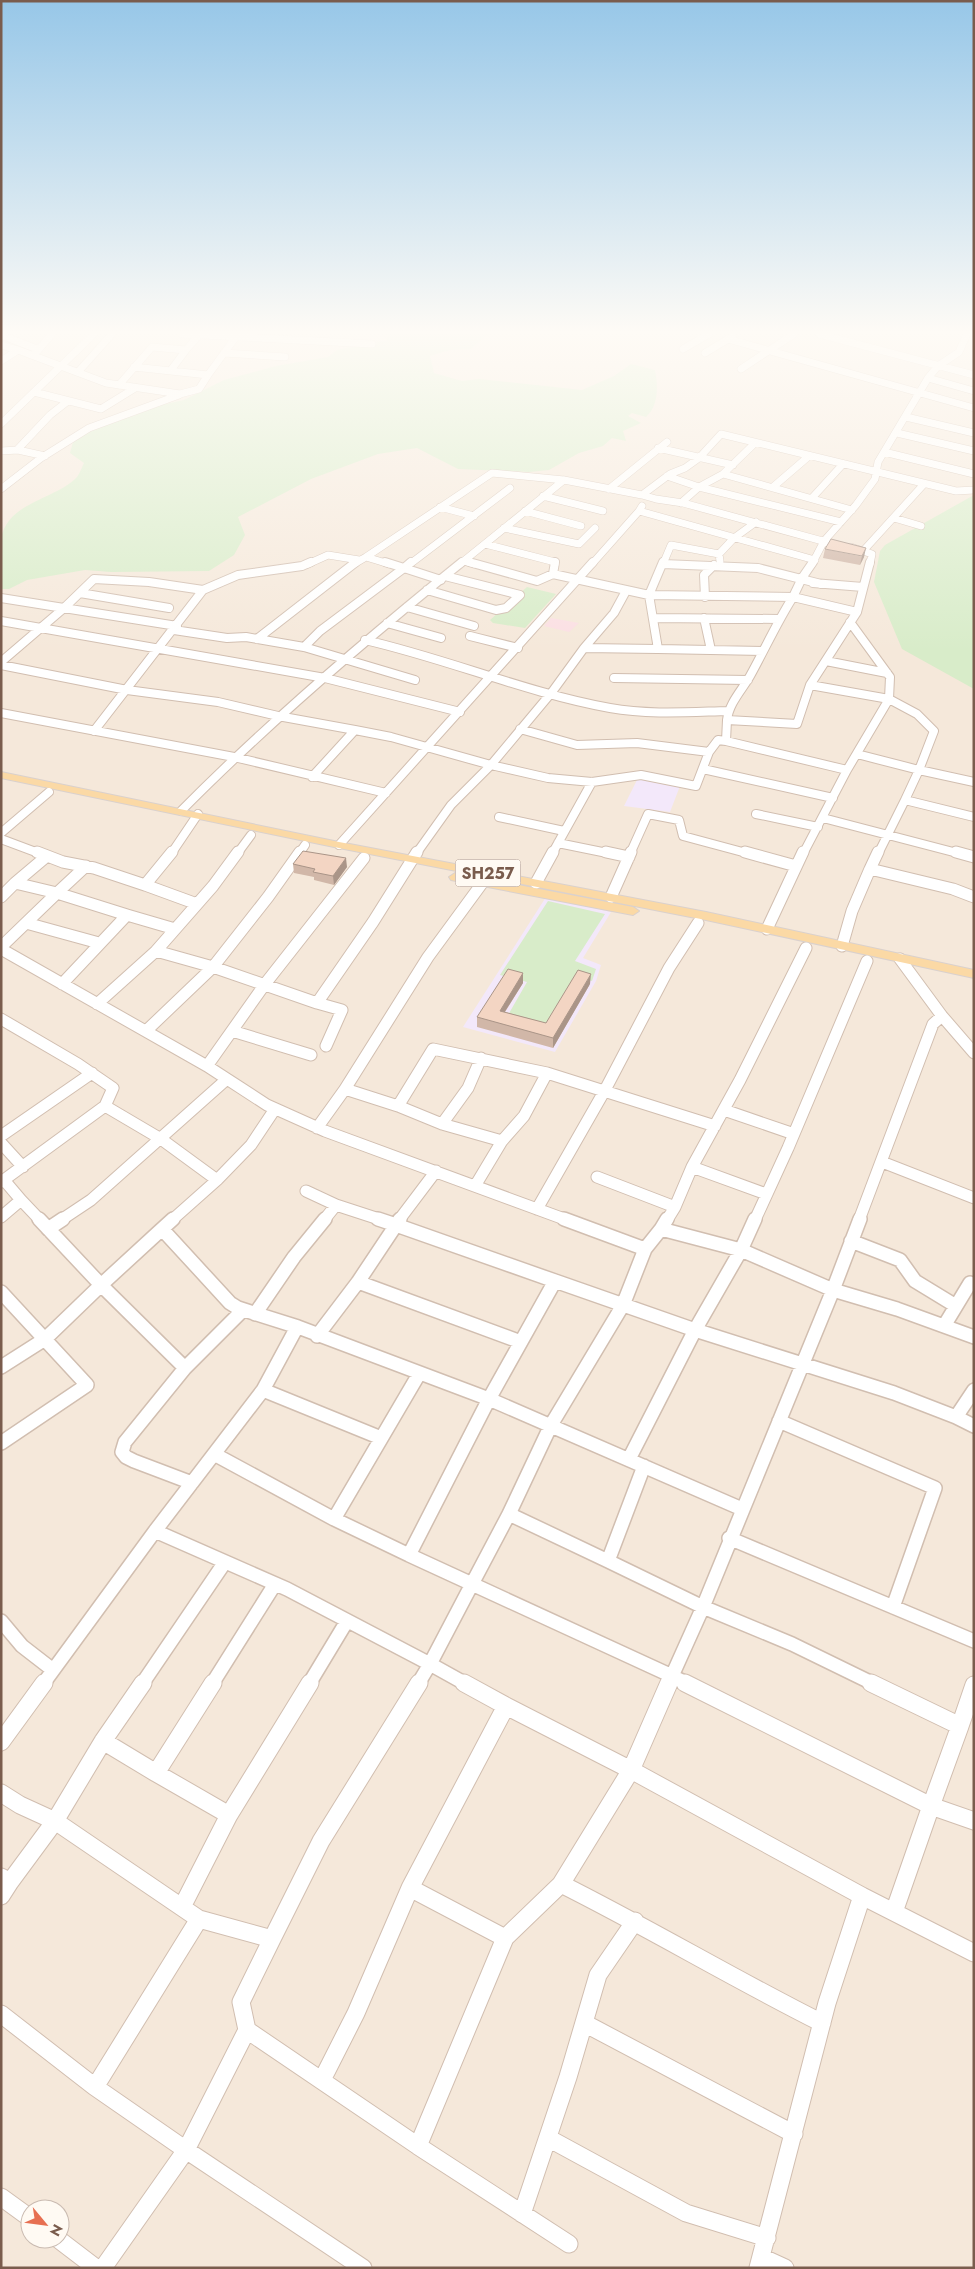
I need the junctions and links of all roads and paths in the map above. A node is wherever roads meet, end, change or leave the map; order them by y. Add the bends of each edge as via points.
1 (27, 440) edge
2 (70, 440) edge
3 (716, 440) edge
4 (744, 440) edge
5 (892, 440) edge
6 (926, 440) edge
7 (666, 442) dead end
8 (756, 443) junction
9 (658, 448) junction
10 (17, 450) junction
11 (1, 451) edge
12 (974, 451) edge
13 (884, 452) junction
14 (44, 456) junction
15 (809, 456) junction
16 (700, 458) junction
17 (843, 464) junction
18 (733, 466) junction
19 (877, 473) junction
20 (723, 474) junction
21 (974, 474) edge
22 (667, 476) junction
23 (564, 480) junction
24 (924, 484) junction
25 (699, 487) junction
26 (773, 487) junction
27 (510, 488) dead end
28 (1, 489) edge
29 (609, 489) junction
30 (974, 490) edge
31 (543, 496) junction
32 (644, 496) junction
33 (812, 498) junction
34 (681, 503) junction
35 (440, 507) junction
36 (525, 510) junction
37 (852, 510) junction
38 (604, 511) dead end
39 (639, 511) junction
40 (474, 516) junction
41 (894, 518) junction
42 (756, 522) junction
43 (842, 522) junction
44 (581, 526) dead end
45 (921, 526) dead end
46 (504, 528) junction
47 (595, 528) dead end
48 (734, 538) junction
49 (824, 541) junction
50 (485, 544) junction
51 (864, 550) junction
52 (719, 554) junction
53 (362, 558) junction
54 (815, 560) junction
55 (464, 561) junction
56 (663, 564) junction
57 (717, 565) junction
58 (404, 568) junction
59 (553, 574) junction
60 (443, 578) junction
61 (578, 579) junction
62 (801, 580) junction
63 (864, 587) junction
64 (203, 590) junction
65 (427, 590) junction
66 (626, 591) junction
67 (80, 593) junction
68 (650, 595) junction
69 (793, 596) junction
70 (705, 597) junction
71 (1, 598) edge
72 (407, 606) junction
73 (64, 608) junction
74 (169, 608) dead end
75 (857, 612) junction
76 (653, 618) junction
77 (704, 618) junction
78 (779, 619) junction
79 (1, 621) edge
80 (850, 622) junction
81 (387, 623) junction
82 (474, 626) dead end
83 (42, 628) junction
84 (175, 628) junction
85 (470, 636) dead end
86 (441, 638) dead end
87 (258, 639) junction
88 (366, 640) junction
89 (304, 647) junction
90 (518, 648) junction
91 (584, 648) junction
92 (159, 649) junction
93 (658, 649) junction
94 (711, 650) junction
95 (763, 651) junction
96 (344, 659) junction
97 (826, 661) junction
98 (1, 663) edge
99 (887, 673) junction
100 (325, 678) junction
101 (491, 678) junction
102 (614, 678) dead end
103 (415, 680) dead end
104 (748, 680) junction
105 (810, 685) junction
106 (127, 690) junction
107 (552, 692) junction
108 (890, 699) junction
109 (460, 712) junction
110 (1, 713) edge
111 (278, 716) junction
112 (727, 716) junction
113 (520, 729) junction
114 (355, 730) junction
115 (94, 731) junction
116 (726, 741) junction
117 (428, 746) junction
118 (709, 752) junction
119 (857, 754) junction
120 (234, 757) junction
121 (491, 765) junction
122 (703, 769) junction
123 (847, 770) junction
124 (920, 770) junction
125 (1, 775) edge
126 (312, 777) junction
127 (592, 782) junction
128 (974, 782) edge
129 (1, 783) edge
130 (48, 792) junction
131 (386, 793) junction
132 (833, 798) junction
133 (905, 800) junction
134 (181, 811) junction
135 (756, 814) dead end
136 (499, 817) dead end
137 (974, 817) edge
138 (196, 818) junction
139 (823, 818) junction
140 (818, 827) junction
141 (564, 831) junction
142 (1, 834) edge
143 (887, 834) junction
144 (251, 835) junction
145 (1, 838) edge
146 (558, 843) junction
147 (339, 845) junction
148 (304, 846) junction
149 (47, 856) junction
150 (364, 858) junction
151 (629, 858) junction
152 (974, 858) edge
153 (410, 863) junction
154 (86, 866) junction
155 (796, 866) junction
156 (870, 869) junction
157 (483, 882) junction
158 (15, 883) junction
159 (536, 883) junction
160 (145, 885) junction
161 (57, 893) junction
162 (1, 897) edge
163 (612, 897) junction
164 (974, 897) edge
165 (197, 904) junction
166 (127, 915) junction
167 (26, 923) junction
168 (698, 923) junction
169 (175, 929) junction
170 (767, 929) junction
171 (99, 943) junction
172 (842, 946) junction
173 (1, 948) edge
174 (806, 948) junction
175 (156, 952) junction
176 (867, 961) junction
177 (903, 964) junction
178 (213, 967) junction
179 (974, 974) edge
180 (974, 982) edge
181 (62, 984) junction
182 (265, 984) junction
183 (317, 1003) junction
184 (97, 1004) junction
185 (942, 1016) junction
186 (1, 1019) edge
187 (248, 1029) dead end
188 (146, 1031) junction
189 (232, 1031) junction
190 (326, 1046) dead end
191 (974, 1052) edge
192 (310, 1056) dead end
193 (481, 1058) junction
194 (207, 1066) junction
195 (92, 1073) junction
196 (547, 1073) junction
197 (227, 1080) junction
198 (345, 1089) junction
199 (605, 1090) junction
200 (105, 1106) junction
201 (398, 1106) junction
202 (275, 1109) junction
203 (724, 1110) junction
204 (442, 1124) junction
205 (714, 1126) junction
206 (317, 1128) junction
207 (794, 1134) junction
208 (1, 1136) edge
209 (161, 1139) junction
210 (502, 1142) junction
211 (1, 1144) edge
212 (882, 1162) junction
213 (23, 1167) junction
214 (692, 1167) junction
215 (436, 1171) junction
216 (596, 1178) dead end
217 (217, 1180) junction
218 (3, 1181) edge
219 (475, 1186) junction
220 (306, 1191) dead end
221 (766, 1194) junction
222 (974, 1198) edge
223 (21, 1200) junction
224 (336, 1205) junction
225 (675, 1207) junction
226 (537, 1209) junction
227 (1, 1217) edge
228 (396, 1225) junction
229 (48, 1229) junction
230 (162, 1229) junction
231 (661, 1229) junction
232 (852, 1241) junction
233 (645, 1249) junction
234 (741, 1250) junction
235 (555, 1281) junction
236 (358, 1282) junction
237 (970, 1283) dead end
238 (101, 1285) junction
239 (833, 1290) junction
240 (4, 1299) edge
241 (622, 1305) junction
242 (956, 1306) junction
243 (241, 1309) junction
244 (944, 1326) junction
245 (297, 1327) junction
246 (695, 1330) junction
247 (317, 1336) junction
248 (974, 1337) edge
249 (44, 1339) junction
250 (521, 1342) junction
251 (802, 1364) junction
252 (1, 1367) edge
253 (185, 1368) junction
254 (419, 1374) junction
255 (263, 1390) junction
256 (974, 1390) edge
257 (489, 1399) junction
258 (956, 1417) junction
259 (779, 1422) junction
260 (551, 1425) junction
261 (974, 1426) edge
262 (381, 1438) junction
263 (1, 1443) edge
264 (214, 1454) junction
265 (629, 1459) junction
266 (644, 1466) junction
267 (192, 1483) junction
268 (742, 1509) junction
269 (509, 1514) junction
270 (334, 1519) junction
271 (155, 1531) junction
272 (730, 1538) junction
273 (409, 1555) junction
274 (225, 1562) junction
275 (608, 1562) junction
276 (275, 1584) junction
277 (472, 1584) junction
278 (892, 1606) junction
279 (703, 1607) junction
280 (1, 1620) edge
281 (347, 1621) junction
282 (974, 1641) edge
283 (430, 1664) junction
284 (53, 1670) junction
285 (672, 1676) junction
286 (974, 1685) edge
287 (506, 1706) junction
288 (960, 1726) junction
289 (103, 1741) junction
290 (1, 1742) edge
291 (631, 1770) junction
292 (156, 1773) junction
293 (1, 1793) edge
294 (931, 1806) junction
295 (229, 1815) junction
296 (55, 1821) junction
297 (974, 1821) edge
298 (561, 1884) junction
299 (4, 1885) edge
300 (410, 1888) junction
301 (862, 1896) junction
302 (182, 1907) junction
303 (894, 1912) junction
304 (199, 1919) junction
305 (635, 1921) junction
306 (505, 1938) junction
307 (272, 1939) junction
308 (974, 1953) edge
309 (1, 2014) edge
310 (584, 2023) junction
311 (822, 2023) junction
312 (247, 2030) junction
313 (322, 2080) junction
314 (95, 2086) junction
315 (794, 2134) junction
316 (548, 2138) junction
317 (418, 2146) junction
318 (186, 2150) junction
319 (1, 2197) edge
320 (20, 2211) edge
321 (522, 2214) junction
322 (767, 2238) junction
323 (569, 2244) dead end
324 (70, 2248) edge
325 (760, 2262) edge
326 (96, 2268) edge
327 (104, 2268) edge
328 (362, 2268) edge
329 (785, 2268) edge

1 - 10 street
2 - 14 street
3 - 16 street
4 - 8 street
5 - 13 street
6 - 12 street
7 - 9 street
8 - 15 street
8 - 18 street
9 - 16 street
9 - 29 street
10 - 11 street
10 - 14 street
13 - 19 street via 878,462
13 - 21 street
14 - 28 street
15 - 17 street
15 - 26 street
16 - 18 street
16 - 22 street
17 - 19 street
17 - 33 street
18 - 20 street
19 - 24 street
19 - 37 street
20 - 25 street
20 - 26 street
22 - 25 street
22 - 32 street
23 - 29 street
23 - 31 street
23 - 35 street via 492,473
24 - 30 street via 956,491
24 - 41 street
25 - 34 street
25 - 43 street
26 - 33 street
27 - 40 street
29 - 32 street
31 - 36 street
31 - 38 street
32 - 34 street
32 - 39 street
33 - 37 street
34 - 42 street
35 - 40 street
35 - 53 street
36 - 44 street
36 - 46 street
37 - 43 street
39 - 48 street
39 - 61 street
40 - 58 street
41 - 45 street
41 - 51 street
42 - 48 street
42 - 49 street
43 - 49 street
46 - 47 street via 579,544
46 - 50 street
48 - 52 street
48 - 54 street
49 - 51 street
49 - 54 street
50 - 55 street
50 - 59 street via 555,562
51 - 63 street via 872,554
52 - 56 street via 673,544
52 - 57 street
53 - 58 street
53 - 64 street via 328,555 302,566 238,575
53 - 87 street
54 - 62 street
55 - 59 street via 537,581
55 - 60 street
56 - 57 street
56 - 68 street
57 - 62 street via 758,568
57 - 70 street via 704,575
58 - 60 street
58 - 89 street via 320,631
59 - 61 street
60 - 65 street
60 - 65 street via 520,595 506,608 496,610
61 - 66 street
61 - 90 street
62 - 63 street
62 - 69 street
63 - 75 street
64 - 67 street via 131,579 94,579
64 - 84 street
65 - 72 street
66 - 68 street
66 - 91 street via 614,613
67 - 73 street
67 - 74 street
68 - 70 street
68 - 76 street
69 - 70 street
69 - 75 street
69 - 78 street
71 - 73 street
72 - 81 street
72 - 82 street
73 - 83 street
73 - 84 street
75 - 80 street
76 - 77 street
76 - 93 street
77 - 78 street
77 - 94 street
78 - 95 street
79 - 83 street
80 - 97 street
80 - 99 street
81 - 86 street
81 - 88 street
83 - 92 street
83 - 98 street
84 - 87 street via 227,638
84 - 92 street
85 - 90 street
87 - 89 street
88 - 96 street
88 - 101 street via 408,650
89 - 96 street
90 - 101 street
91 - 93 street
91 - 107 street
92 - 100 street
92 - 106 street
93 - 94 street
94 - 95 street
95 - 104 street
96 - 100 street
96 - 103 street
97 - 99 street
97 - 105 street
98 - 106 street
99 - 108 street via 891,680
100 - 109 street
100 - 111 street
101 - 107 street
101 - 109 street
102 - 104 street
104 - 112 street
105 - 108 street
105 - 112 street via 797,724
106 - 111 street via 218,702
106 - 115 street
107 - 112 street via 611,708
107 - 113 street
108 - 119 street
108 - 124 street via 917,714 934,730
109 - 117 street
110 - 115 street
111 - 114 street
111 - 120 street
112 - 116 street
113 - 118 street via 578,745 637,743
113 - 121 street
114 - 117 street
114 - 126 street
115 - 120 street
116 - 118 street via 718,740
116 - 123 street
117 - 121 street
117 - 131 street
118 - 122 street
119 - 123 street
119 - 124 street
120 - 126 street
120 - 134 street
121 - 127 street via 548,778
121 - 153 street via 452,805
122 - 127 street via 696,786 641,776
122 - 132 street
123 - 132 street
124 - 128 street
124 - 133 street
125 - 134 main road, SH257
126 - 131 street
127 - 141 street
129 - 130 main road, SH257
130 - 138 main road, SH257
130 - 142 street
131 - 147 street
132 - 139 street
133 - 137 street
133 - 143 street
134 - 138 main road, SH257
135 - 140 street
136 - 141 street
138 - 144 main road, SH257
138 - 147 main road, SH257
138 - 160 street
139 - 140 street
139 - 143 street
140 - 155 street
141 - 146 street
143 - 152 street
143 - 156 street
144 - 148 main road, SH257
144 - 165 street
145 - 149 street
146 - 151 street
146 - 159 street
147 - 153 main road, SH257
148 - 150 main road, SH257
148 - 178 street
149 - 154 street
149 - 158 street
150 - 153 main road, SH257
150 - 182 street
151 - 155 street via 648,814 679,820 683,836
151 - 163 street
153 - 157 main road, SH257
153 - 159 main road, SH257
153 - 183 street
154 - 160 street
154 - 161 street
155 - 170 street
156 - 164 street
156 - 172 street via 852,911
157 - 168 main road, SH257
157 - 198 street via 459,912 387,1020
158 - 161 street
158 - 162 street
159 - 163 main road, SH257
160 - 165 street
161 - 166 street
161 - 167 street
163 - 170 main road, SH257
165 - 169 street
166 - 169 street
166 - 171 street
167 - 171 street
167 - 173 street
168 - 174 main road, SH257
168 - 199 street via 669,968
169 - 175 street
170 - 172 main road, SH257
171 - 181 street
172 - 177 main road, SH257
173 - 181 street
174 - 176 main road, SH257
174 - 203 street
175 - 178 street
175 - 184 street
176 - 177 main road, SH257
176 - 207 street
177 - 179 main road, SH257
177 - 180 main road, SH257
177 - 185 street
178 - 182 street
178 - 188 street
181 - 184 street
182 - 183 street
182 - 189 street
183 - 190 street via 342,1010
184 - 188 street
185 - 191 street
185 - 212 street via 933,1024
186 - 195 street
187 - 189 street
188 - 194 street
189 - 192 street
189 - 194 street
193 - 196 street
193 - 201 street via 433,1049
193 - 204 street via 468,1088
194 - 197 street
195 - 200 street via 113,1088
195 - 208 street
196 - 199 street
196 - 210 street via 524,1116
197 - 202 street
197 - 209 street
198 - 201 street
198 - 206 street
199 - 205 street
199 - 226 street
200 - 209 street
200 - 213 street
201 - 204 street
202 - 206 street
202 - 217 street via 251,1144
203 - 205 street
203 - 207 street
204 - 210 street
205 - 214 street
206 - 215 street
207 - 221 street
209 - 217 street
209 - 229 street via 91,1200
210 - 219 street
211 - 213 street
212 - 222 street
212 - 232 street
213 - 218 street
214 - 221 street
214 - 225 street
215 - 219 street
215 - 228 street
216 - 225 street
217 - 230 street
218 - 223 street
219 - 226 street
220 - 224 street
221 - 234 street
223 - 227 street
223 - 229 street
224 - 228 street
224 - 243 street via 294,1257
225 - 231 street
226 - 233 street
228 - 235 street
228 - 236 street
229 - 238 street
230 - 238 street
230 - 243 street
231 - 233 street
231 - 234 street
232 - 239 street
232 - 242 street via 900,1260 915,1281
233 - 241 street
234 - 239 street
234 - 246 street
235 - 241 street
235 - 250 street
236 - 247 street
236 - 250 street
237 - 242 street
238 - 249 street
238 - 253 street
239 - 244 street via 897,1308
239 - 251 street
240 - 249 street
241 - 246 street
241 - 260 street
242 - 244 street
243 - 245 street
243 - 253 street
244 - 248 street
245 - 247 street
245 - 255 street
246 - 251 street
246 - 265 street
247 - 254 street
249 - 252 street
249 - 263 street via 87,1385
250 - 257 street
251 - 258 street via 894,1392
251 - 259 street
253 - 267 street via 125,1442 122,1452 126,1457
254 - 257 street
254 - 262 street
255 - 262 street
255 - 264 street
256 - 258 street
257 - 260 street
257 - 273 street
258 - 261 street
259 - 268 street
259 - 278 street via 935,1488
260 - 265 street
260 - 269 street
262 - 270 street
264 - 267 street
264 - 270 street
265 - 266 street
266 - 268 street
266 - 275 street
267 - 271 street
268 - 272 street
269 - 275 street
269 - 277 street
270 - 273 street
271 - 274 street
271 - 284 street
272 - 278 street
272 - 279 street
273 - 277 street
274 - 276 street
274 - 289 street
275 - 279 street
276 - 281 street
276 - 292 street
277 - 283 street
277 - 285 street
278 - 282 street
279 - 285 street
279 - 288 street via 792,1644
280 - 284 street via 22,1646
281 - 283 street
281 - 295 street
283 - 287 street
283 - 307 street via 321,1841
284 - 290 street
285 - 291 street
285 - 294 street
286 - 288 street
287 - 291 street
287 - 300 street
288 - 294 street
289 - 292 street
289 - 296 street
291 - 298 street
291 - 301 street
292 - 295 street
293 - 296 street
294 - 297 street
294 - 303 street
295 - 302 street
296 - 299 street
296 - 302 street
298 - 305 street
298 - 306 street
300 - 306 street
300 - 313 street via 356,2013
301 - 303 street
301 - 311 street
302 - 304 street
303 - 308 street
304 - 307 street
304 - 314 street
305 - 310 street via 598,1975
305 - 311 street
306 - 317 street
307 - 312 street via 241,2002
309 - 314 street
310 - 315 street
310 - 316 street
311 - 315 street
312 - 313 street
312 - 318 street
313 - 317 street
314 - 318 street
315 - 322 street
316 - 321 street
316 - 322 street via 686,2213
317 - 321 street
318 - 327 street
318 - 328 street
319 - 320 street
321 - 323 street
322 - 325 street
324 - 326 street
325 - 329 street

